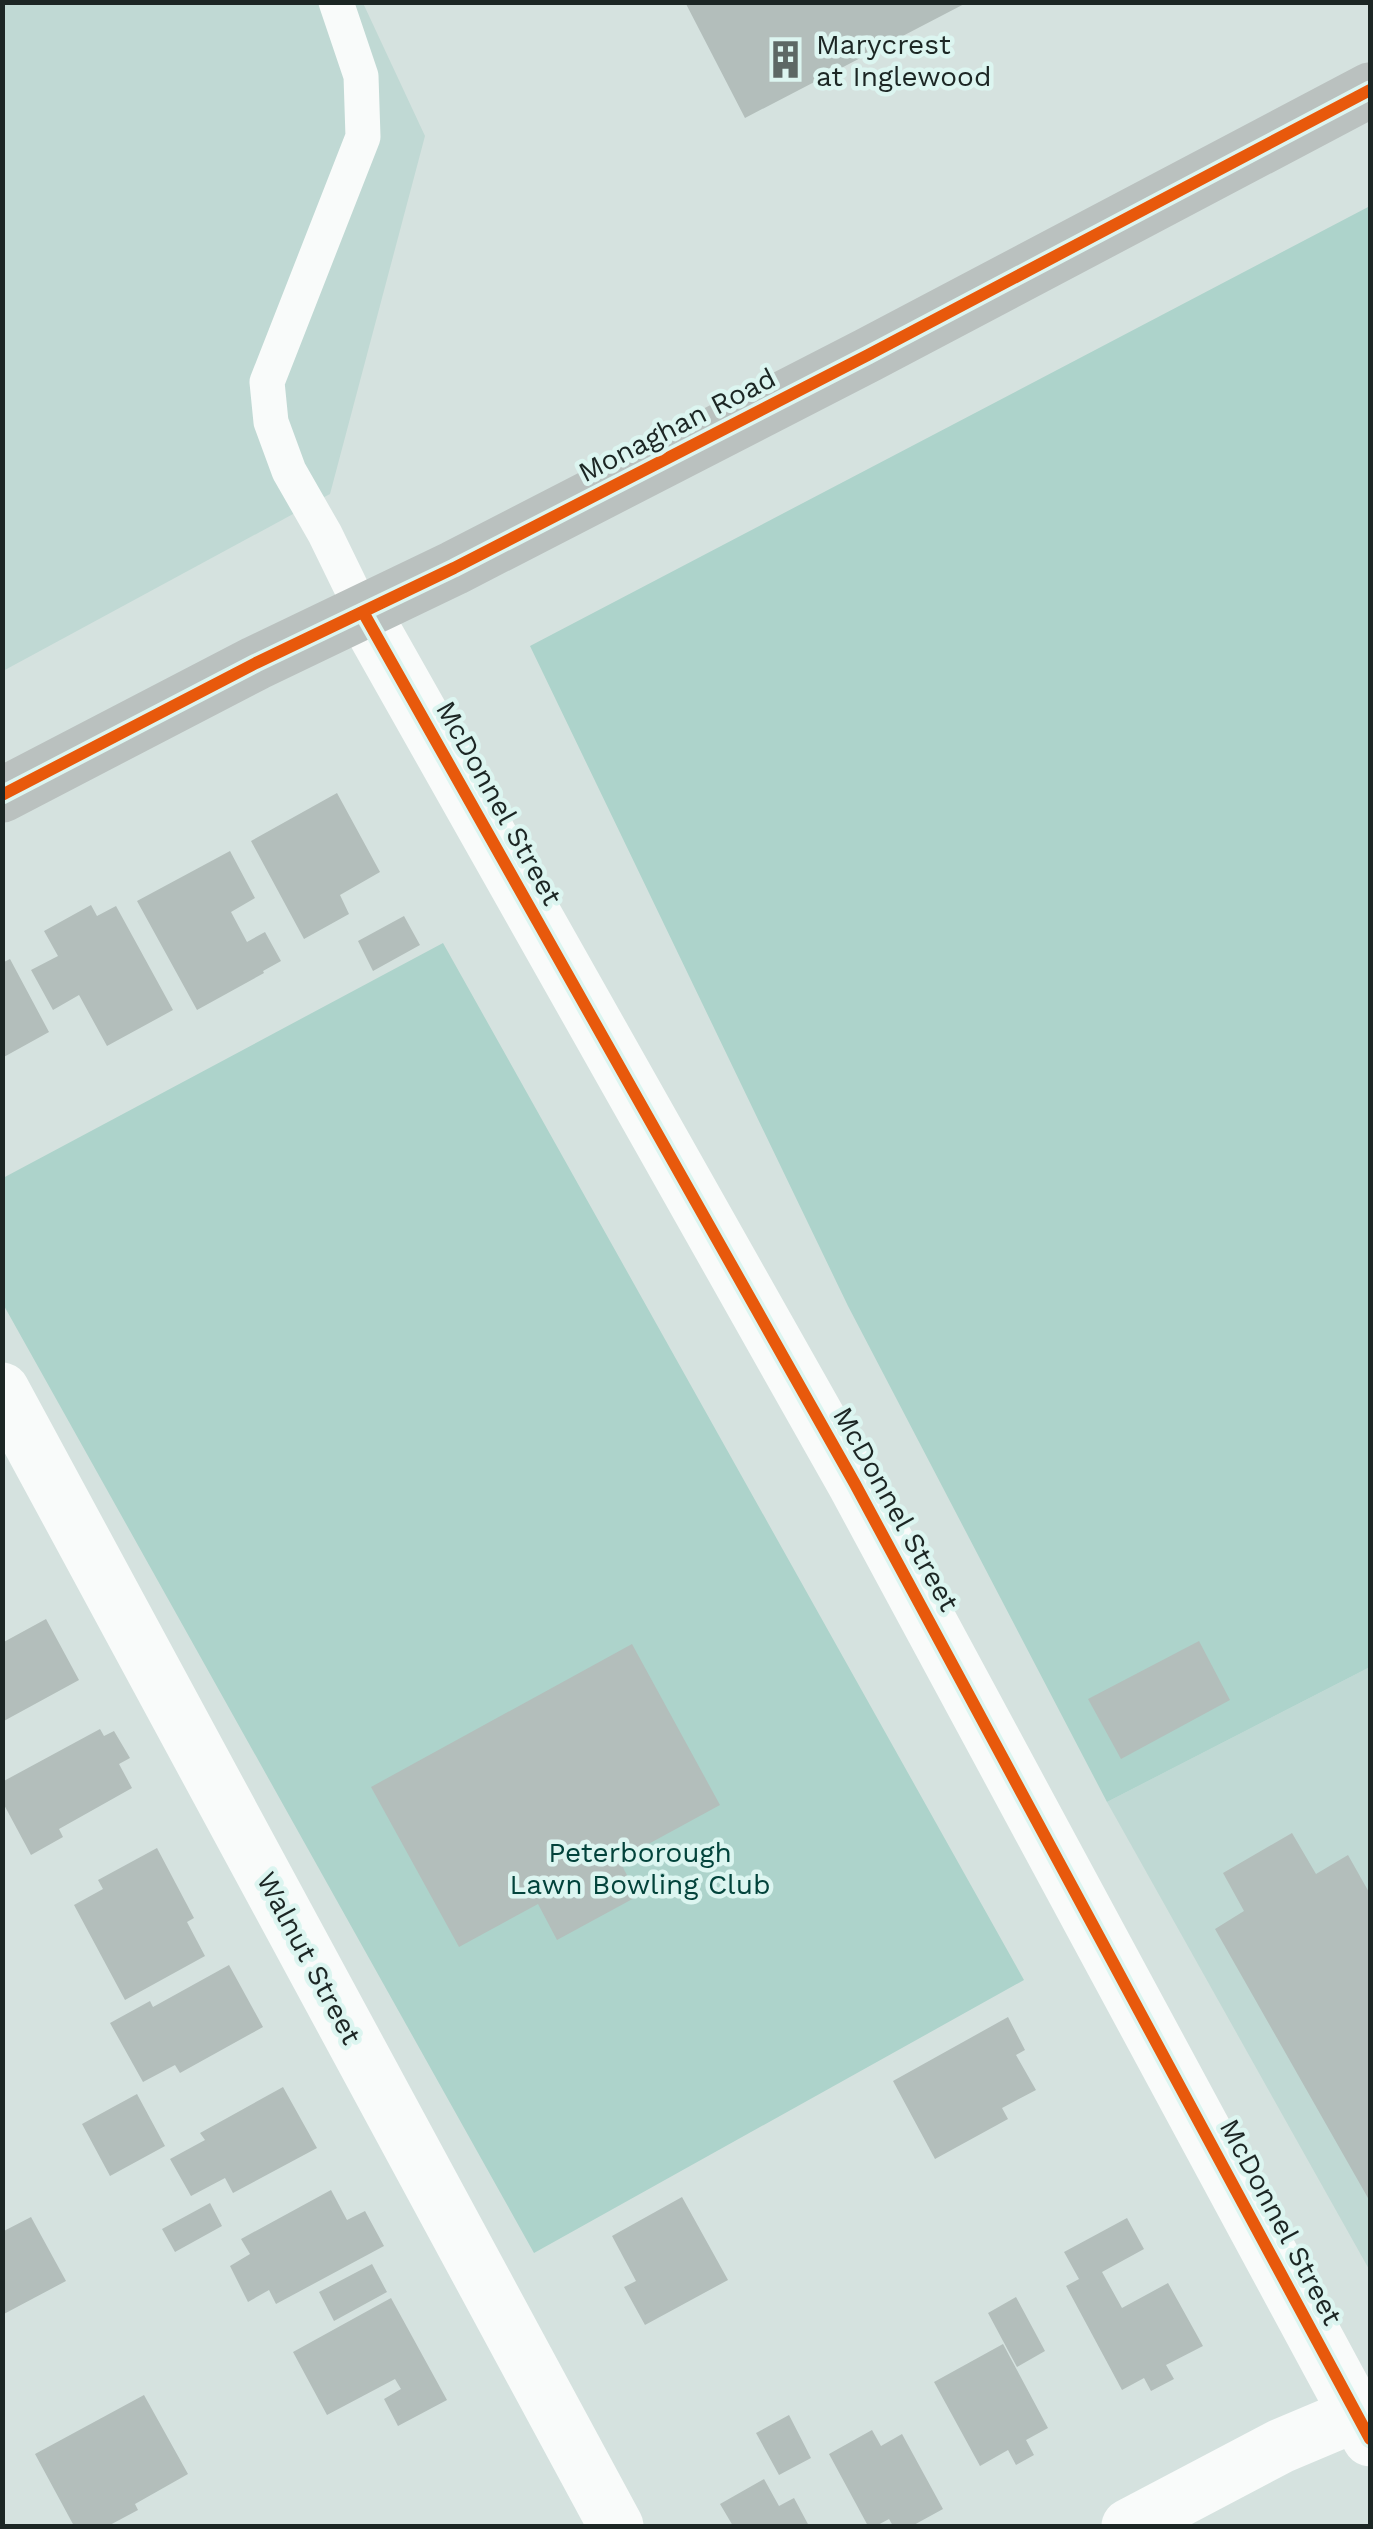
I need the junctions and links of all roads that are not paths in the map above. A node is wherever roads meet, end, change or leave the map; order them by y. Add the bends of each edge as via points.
1 (336, 2) edge
2 (1370, 90) edge
3 (363, 612) junction
4 (2, 795) edge
5 (2, 1390) edge
6 (1366, 2421) edge
7 (616, 2526) edge
8 (1130, 2526) edge

1 - 3 lane via 361,76 363,136 267,382 270,422 289,471
2 - 3 main road, Monaghan Road
3 - 4 main road, Monaghan Road
3 - 6 street, McDonnel Street via 855,1484
5 - 7 street, Walnut Street
6 - 8 street via 1281,2446

